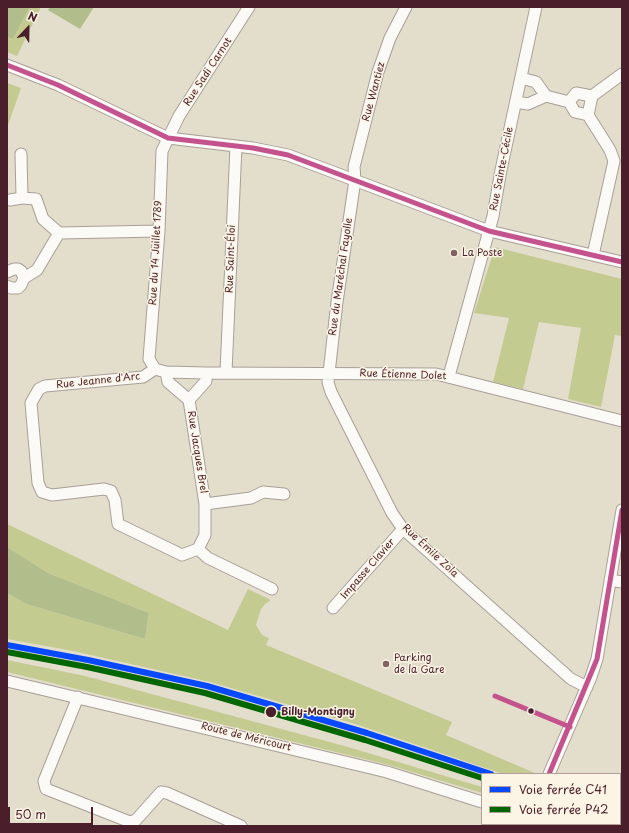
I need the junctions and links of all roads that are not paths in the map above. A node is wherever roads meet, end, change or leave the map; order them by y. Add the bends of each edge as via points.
1 (250, 7) edge
2 (406, 7) edge
3 (536, 7) edge
4 (7, 65) edge
5 (622, 74) edge
6 (521, 78) junction
7 (546, 96) junction
8 (592, 96) junction
9 (516, 102) junction
10 (569, 102) junction
11 (588, 115) junction
12 (168, 138) junction
13 (236, 146) junction
14 (21, 154) dead end
15 (355, 180) junction
16 (22, 198) junction
17 (10, 200) dead end
18 (159, 231) junction
19 (489, 231) junction
20 (59, 233) junction
21 (593, 255) junction
22 (622, 262) edge
23 (7, 272) edge
24 (24, 278) junction
25 (7, 286) edge
26 (155, 369) junction
27 (166, 372) junction
28 (226, 372) junction
29 (206, 373) junction
30 (329, 374) junction
31 (449, 376) junction
32 (189, 400) junction
33 (622, 421) edge
34 (284, 494) dead end
35 (205, 504) junction
36 (622, 510) edge
37 (403, 529) junction
38 (198, 549) junction
39 (610, 580) junction
40 (622, 582) edge
41 (272, 589) dead end
42 (333, 608) dead end
43 (7, 681) edge
44 (587, 687) junction
45 (78, 697) junction
46 (549, 773) edge
47 (481, 802) edge
48 (241, 826) edge

1 - 12 street, Rue Sadi Carnot via 179,116
2 - 15 street, Rue Wantiez via 398,19 378,72 354,167
3 - 6 street, Rue Sainte-Cécile
4 - 12 street via 58,85
5 - 8 street
6 - 7 street via 536,82
6 - 9 street, Rue Sainte-Cécile
7 - 9 street via 528,104
7 - 10 street
8 - 10 street via 576,93
8 - 11 street
9 - 19 street, Rue Sainte-Cécile
10 - 11 street via 575,112
11 - 21 street via 614,161
12 - 13 street
12 - 18 street, Rue du 14 Juillet 1789 via 162,151
13 - 15 street via 288,155
13 - 28 street, Rue Saint-Éloi
14 - 16 street
15 - 19 street
15 - 30 street, Rue du Maréchal Fayolle
16 - 17 street
16 - 20 street via 36,199 44,219
18 - 20 street
18 - 26 street, Rue du 14 Juillet 1789 via 149,359
19 - 21 street
19 - 31 street, Rue Sainte-Cécile
20 - 24 street via 37,270
21 - 22 street
23 - 24 street via 18,269
24 - 25 street via 24,282 18,288
26 - 27 street
26 - 38 street, Rue Jeanne d'Arc via 143,377 44,386 39,389 32,403 38,483 42,492 52,495 104,489 111,491 115,500 118,524 182,555
27 - 29 street
27 - 32 street, Rue Jacques Brel via 168,382
28 - 29 street
28 - 30 street, Rue Étienne Dolet
29 - 32 street, Rue Jacques Brel via 206,381
30 - 31 street, Rue Étienne Dolet
30 - 37 street, Rue Émile Zola via 331,392 392,513
31 - 33 street, Rue Étienne Dolet
32 - 35 street, Rue Jacques Brel
34 - 35 street, Rue Jacques Brel via 263,492 252,498
35 - 38 street, Rue Jacques Brel via 205,535
36 - 39 street
37 - 42 street, Impasse Clavier
37 - 44 street, Rue Émile Zola via 571,679
38 - 41 street via 208,558
39 - 40 street
39 - 44 street via 597,659
43 - 45 street, Route de Méricourt
44 - 46 street
45 - 47 street, Route de Méricourt via 387,772
45 - 48 street via 44,781 46,789 130,822 136,820 161,792 167,793

